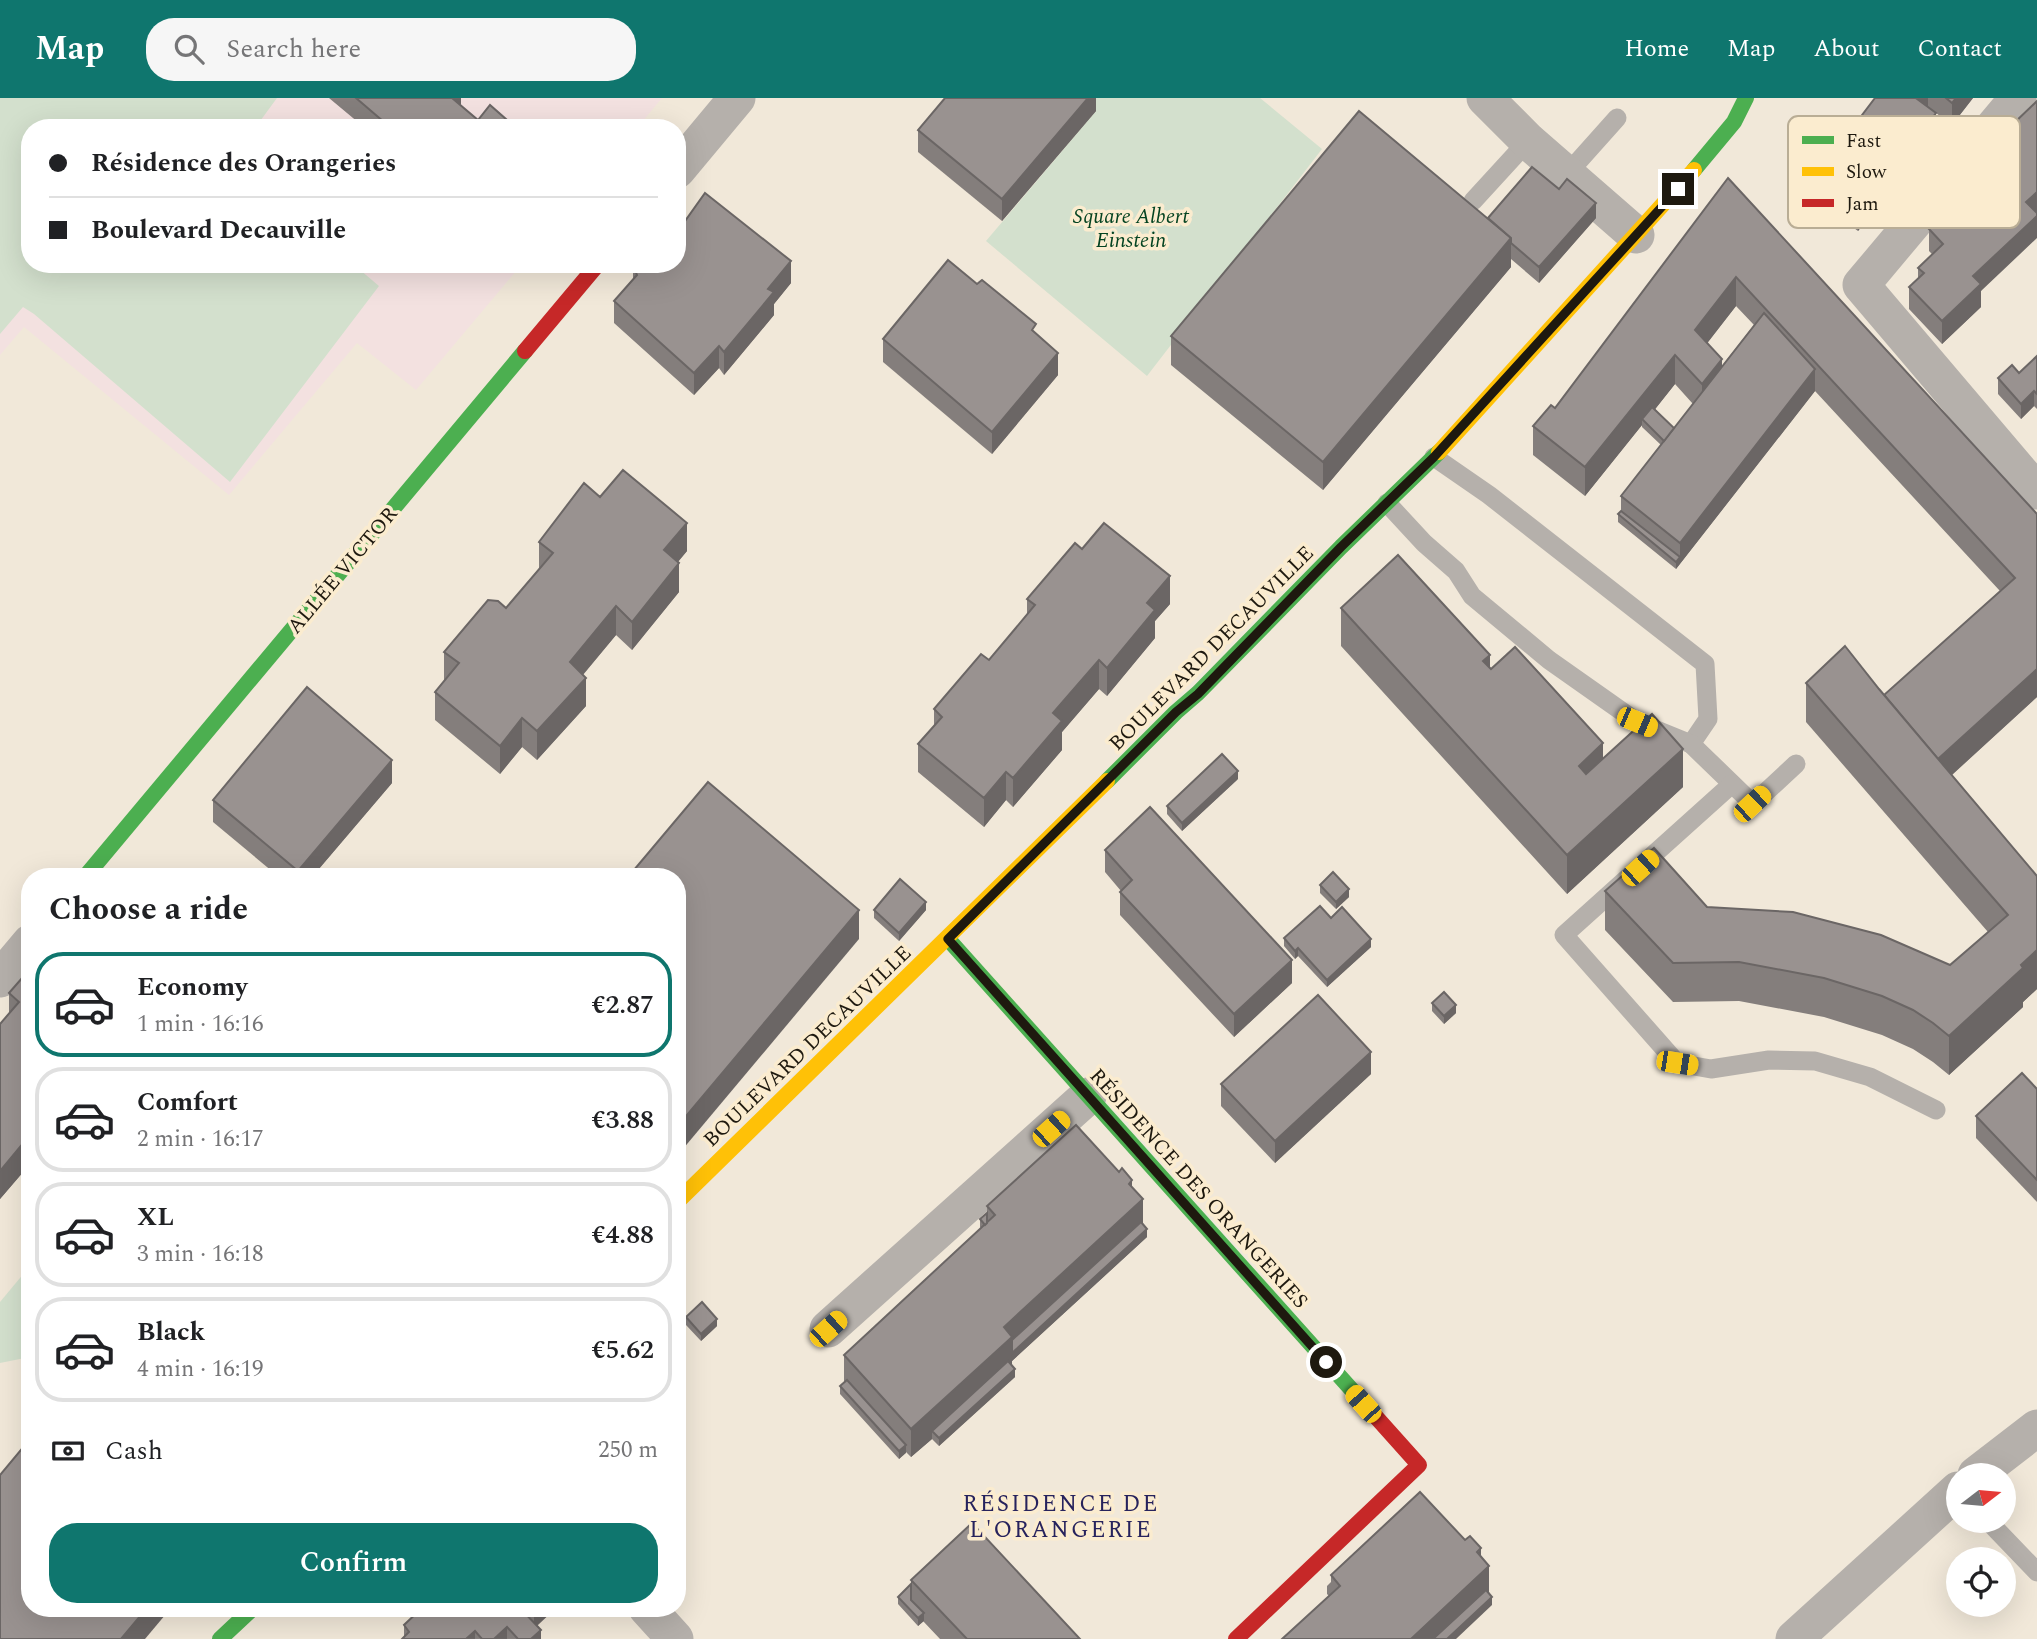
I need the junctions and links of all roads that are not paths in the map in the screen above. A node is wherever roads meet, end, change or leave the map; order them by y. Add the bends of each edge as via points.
1 (737, 98) edge
2 (1485, 98) edge
3 (1746, 98) edge
4 (2018, 98) edge
5 (2003, 116) edge
6 (1617, 118) dead end
7 (1528, 141) junction
8 (686, 159) edge
9 (1567, 174) junction
10 (1473, 201) dead end
11 (1909, 228) edge
12 (1636, 235) junction
13 (590, 273) edge
14 (1434, 457) junction
15 (2037, 489) edge
16 (1387, 503) junction
17 (1691, 744) junction
18 (1796, 764) dead end
19 (1732, 784) junction
20 (93, 868) edge
21 (948, 939) junction
22 (21, 954) edge
23 (0, 979) edge
24 (1088, 1096) junction
25 (1936, 1110) dead end
26 (686, 1193) edge
27 (828, 1329) dead end
28 (2037, 1427) edge
29 (1991, 1463) edge
30 (1946, 1501) edge
31 (2000, 1533) edge
32 (2037, 1572) edge
33 (243, 1617) edge
34 (655, 1617) edge
35 (220, 1639) edge
36 (675, 1639) edge
37 (1236, 1639) edge
38 (1794, 1639) edge

1 - 8 street
2 - 7 street
3 - 12 street, BOULEVARD DECAUVILLE via 1734,122
4 - 5 street
6 - 9 lane
7 - 9 street
7 - 10 lane
9 - 12 street
11 - 15 street via 1861,285
12 - 14 street, BOULEVARD DECAUVILLE
13 - 20 street, ALLÉE VICTOR
14 - 16 street, BOULEVARD DECAUVILLE
14 - 17 lane via 1705,664 1708,719
16 - 17 lane via 1456,571 1472,596 1549,660 1637,722
16 - 21 street, BOULEVARD DECAUVILLE
17 - 19 lane
18 - 19 lane via 1752,804
19 - 25 lane via 1564,935 1677,1063 1711,1069 1769,1060 1815,1061 1870,1077
21 - 24 street, RÉSIDENCE DES ORANGERIES
21 - 26 street, BOULEVARD DECAUVILLE
22 - 23 street
24 - 27 street
24 - 37 street, RÉSIDENCE DES ORANGERIES via 1419,1465
28 - 29 street
30 - 38 street
31 - 32 lane
33 - 35 street
34 - 36 street

